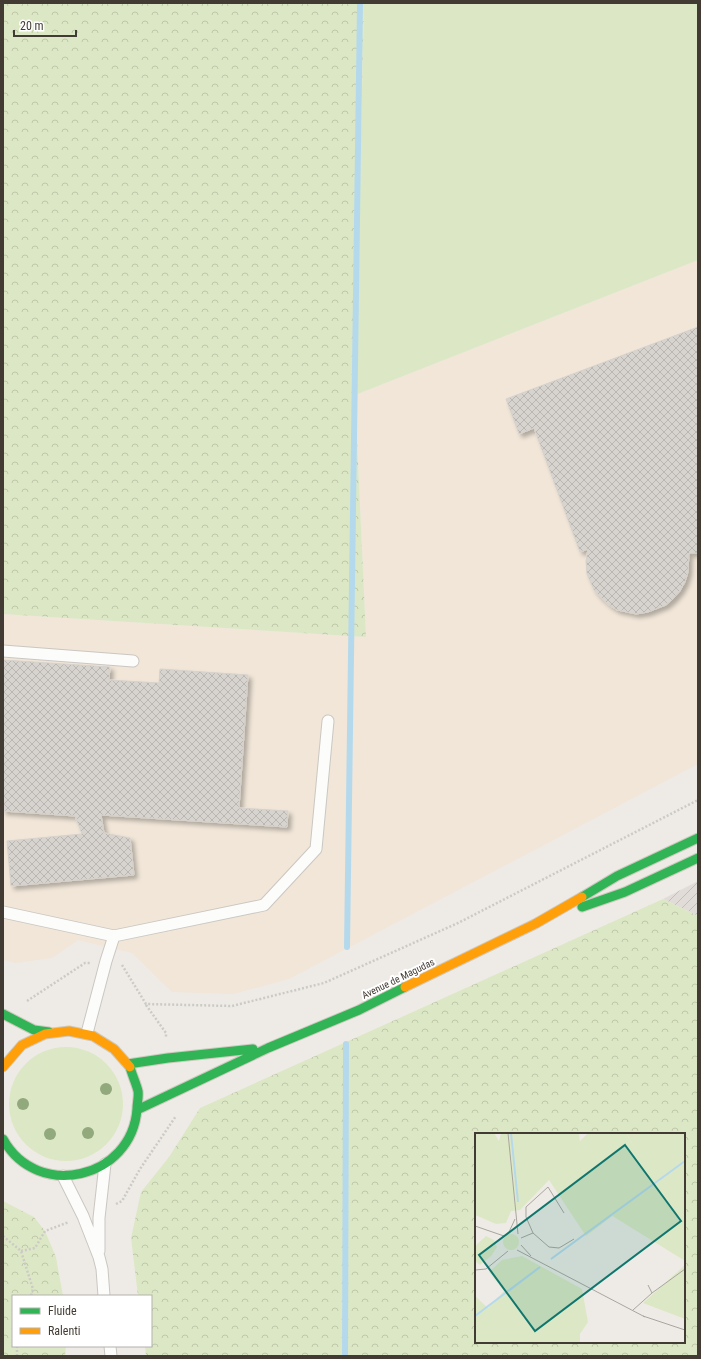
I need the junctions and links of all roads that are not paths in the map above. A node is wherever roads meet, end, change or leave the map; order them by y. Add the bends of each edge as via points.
1 (3, 651) edge
2 (133, 661) dead end
3 (328, 721) dead end
4 (698, 838) edge
5 (698, 858) edge
6 (3, 912) edge
7 (535, 924) junction
8 (114, 936) junction
9 (4, 1015) edge
10 (49, 1032) junction
11 (87, 1033) junction
12 (268, 1048) junction
13 (128, 1064) junction
14 (3, 1067) edge
15 (139, 1109) junction
16 (3, 1139) edge
17 (22, 1161) junction
18 (105, 1164) junction
19 (9, 1165) dead end
20 (63, 1176) junction
21 (99, 1257) junction
22 (104, 1295) edge

1 - 2 lane
3 - 8 lane via 316,849 264,905
4 - 7 main road, Avenue de Magudas via 616,876
5 - 7 main road, Avenue de Magudas via 625,892
6 - 8 lane
7 - 12 main road, Avenue de Magudas via 359,1010
8 - 11 lane
9 - 10 main road via 34,1030
10 - 11 main road via 68,1030
10 - 14 main road via 27,1041 9,1057
11 - 13 main road via 117,1050
12 - 13 main road, Avenue de Magudas
12 - 15 main road, Avenue de Magudas
13 - 15 main road via 137,1086
15 - 18 main road via 133,1131 122,1150
16 - 17 main road
17 - 19 main road
17 - 20 main road via 41,1172
18 - 20 main road via 85,1173
18 - 21 lane via 99,1218
20 - 21 lane
21 - 22 lane

